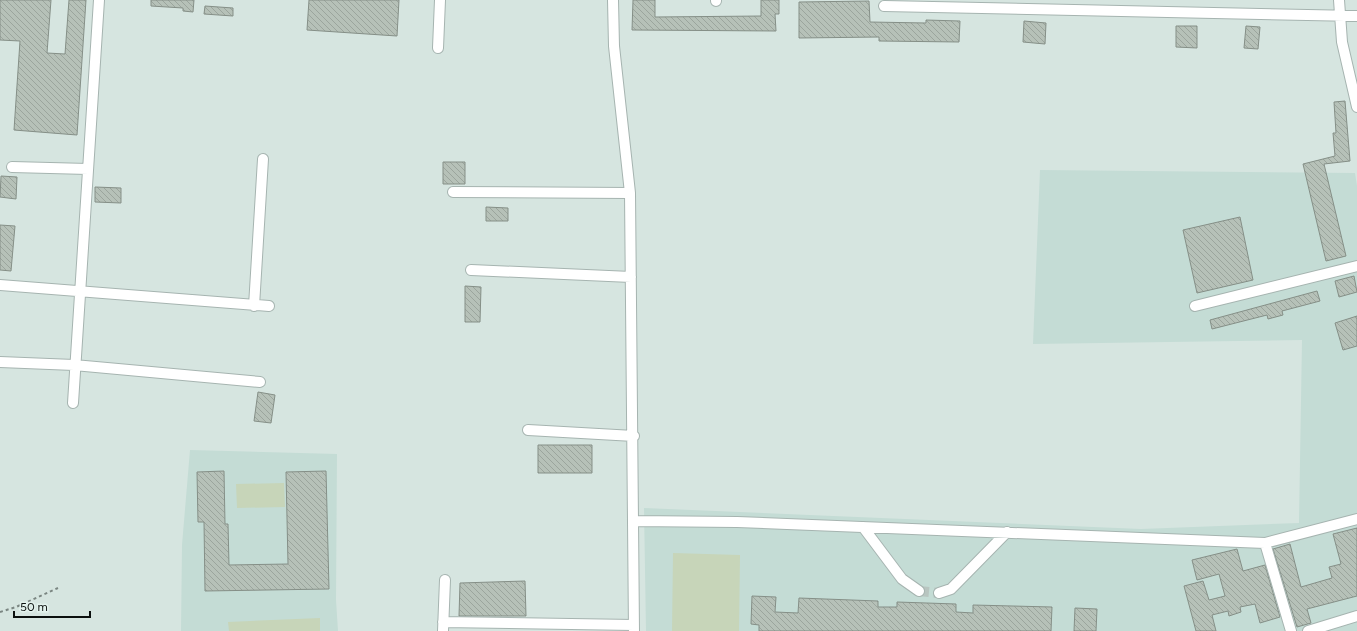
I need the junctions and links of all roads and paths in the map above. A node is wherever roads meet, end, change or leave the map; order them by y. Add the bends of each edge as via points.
1 (99, 0) edge
2 (440, 0) edge
3 (613, 0) edge
4 (1339, 0) edge
5 (884, 6) dead end
6 (1339, 15) junction
7 (1357, 16) edge
8 (438, 48) dead end
9 (1357, 107) edge
10 (263, 159) dead end
11 (12, 168) dead end
12 (88, 169) junction
13 (453, 192) dead end
14 (630, 193) junction
15 (1357, 266) edge
16 (470, 270) dead end
17 (632, 277) junction
18 (0, 285) edge
19 (80, 292) junction
20 (254, 306) junction
21 (269, 306) dead end
22 (1195, 306) dead end
23 (0, 362) edge
24 (74, 365) junction
25 (260, 382) dead end
26 (73, 403) dead end
27 (528, 430) dead end
28 (634, 436) junction
29 (1357, 519) edge
30 (633, 521) junction
31 (863, 527) junction
32 (1007, 532) junction
33 (1265, 543) junction
34 (445, 580) dead end
35 (58, 588) dead end
36 (919, 591) tunnel mouth
37 (939, 593) tunnel mouth
38 (0, 612) edge
39 (1357, 616) edge
40 (443, 626) edge
41 (634, 628) edge
42 (1291, 631) edge
43 (1308, 631) edge

1 - 12 street
2 - 8 street
3 - 14 street via 614,46
4 - 6 street
5 - 6 street
6 - 7 street
6 - 9 street via 1342,42
10 - 20 street
11 - 12 street
12 - 19 street
13 - 14 street
14 - 17 street
15 - 22 street
16 - 17 street
17 - 28 street
18 - 19 street
19 - 20 street
19 - 24 street
20 - 21 street
23 - 24 street
24 - 25 street
24 - 26 street
27 - 28 street
28 - 30 street
29 - 33 street
30 - 31 street
30 - 41 street
31 - 32 street
31 - 36 street via 902,579
32 - 33 street
32 - 37 street via 951,589
33 - 42 street
34 - 40 street
35 - 38 path
39 - 43 street
40 - 41 street

